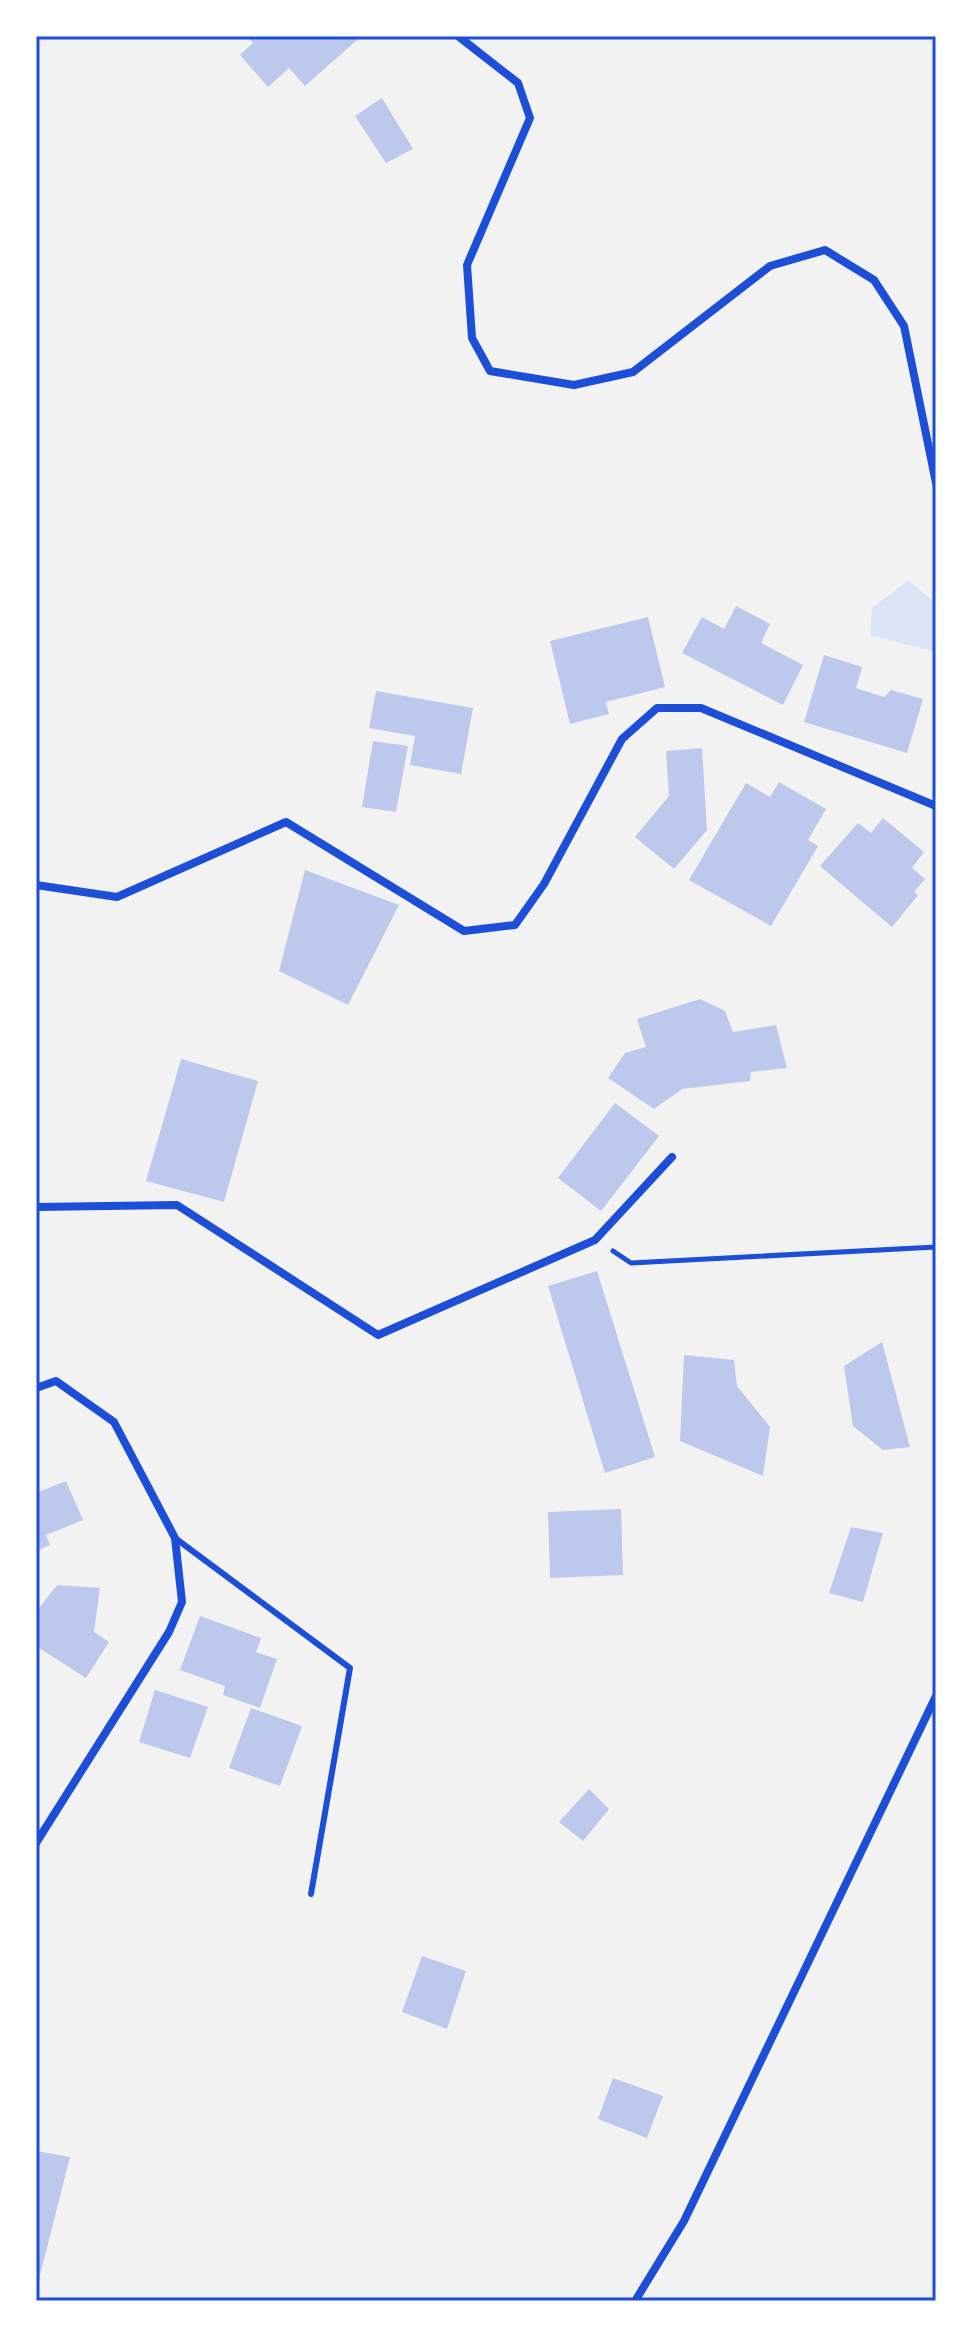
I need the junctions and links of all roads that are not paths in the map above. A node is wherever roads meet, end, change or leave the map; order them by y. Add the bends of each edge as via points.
1 (458, 36) edge
2 (936, 483) edge
3 (936, 806) edge
4 (36, 885) edge
5 (672, 1157) dead end
6 (36, 1207) edge
7 (36, 1388) edge
8 (175, 1538) junction
9 (936, 1696) edge
10 (36, 1843) edge
11 (311, 1894) dead end
12 (635, 2301) edge

1 - 2 street via 518,83 530,118 467,265 472,338 490,371 574,385 633,372 770,266 825,250 874,280 904,326
3 - 4 street via 701,708 657,708 622,739 544,884 515,925 464,931 286,822 117,897
5 - 6 street via 595,1240 378,1335 177,1205
7 - 8 street via 56,1381 114,1422
8 - 10 street via 182,1602 169,1632
8 - 11 lane via 350,1668
9 - 12 street via 684,2221

